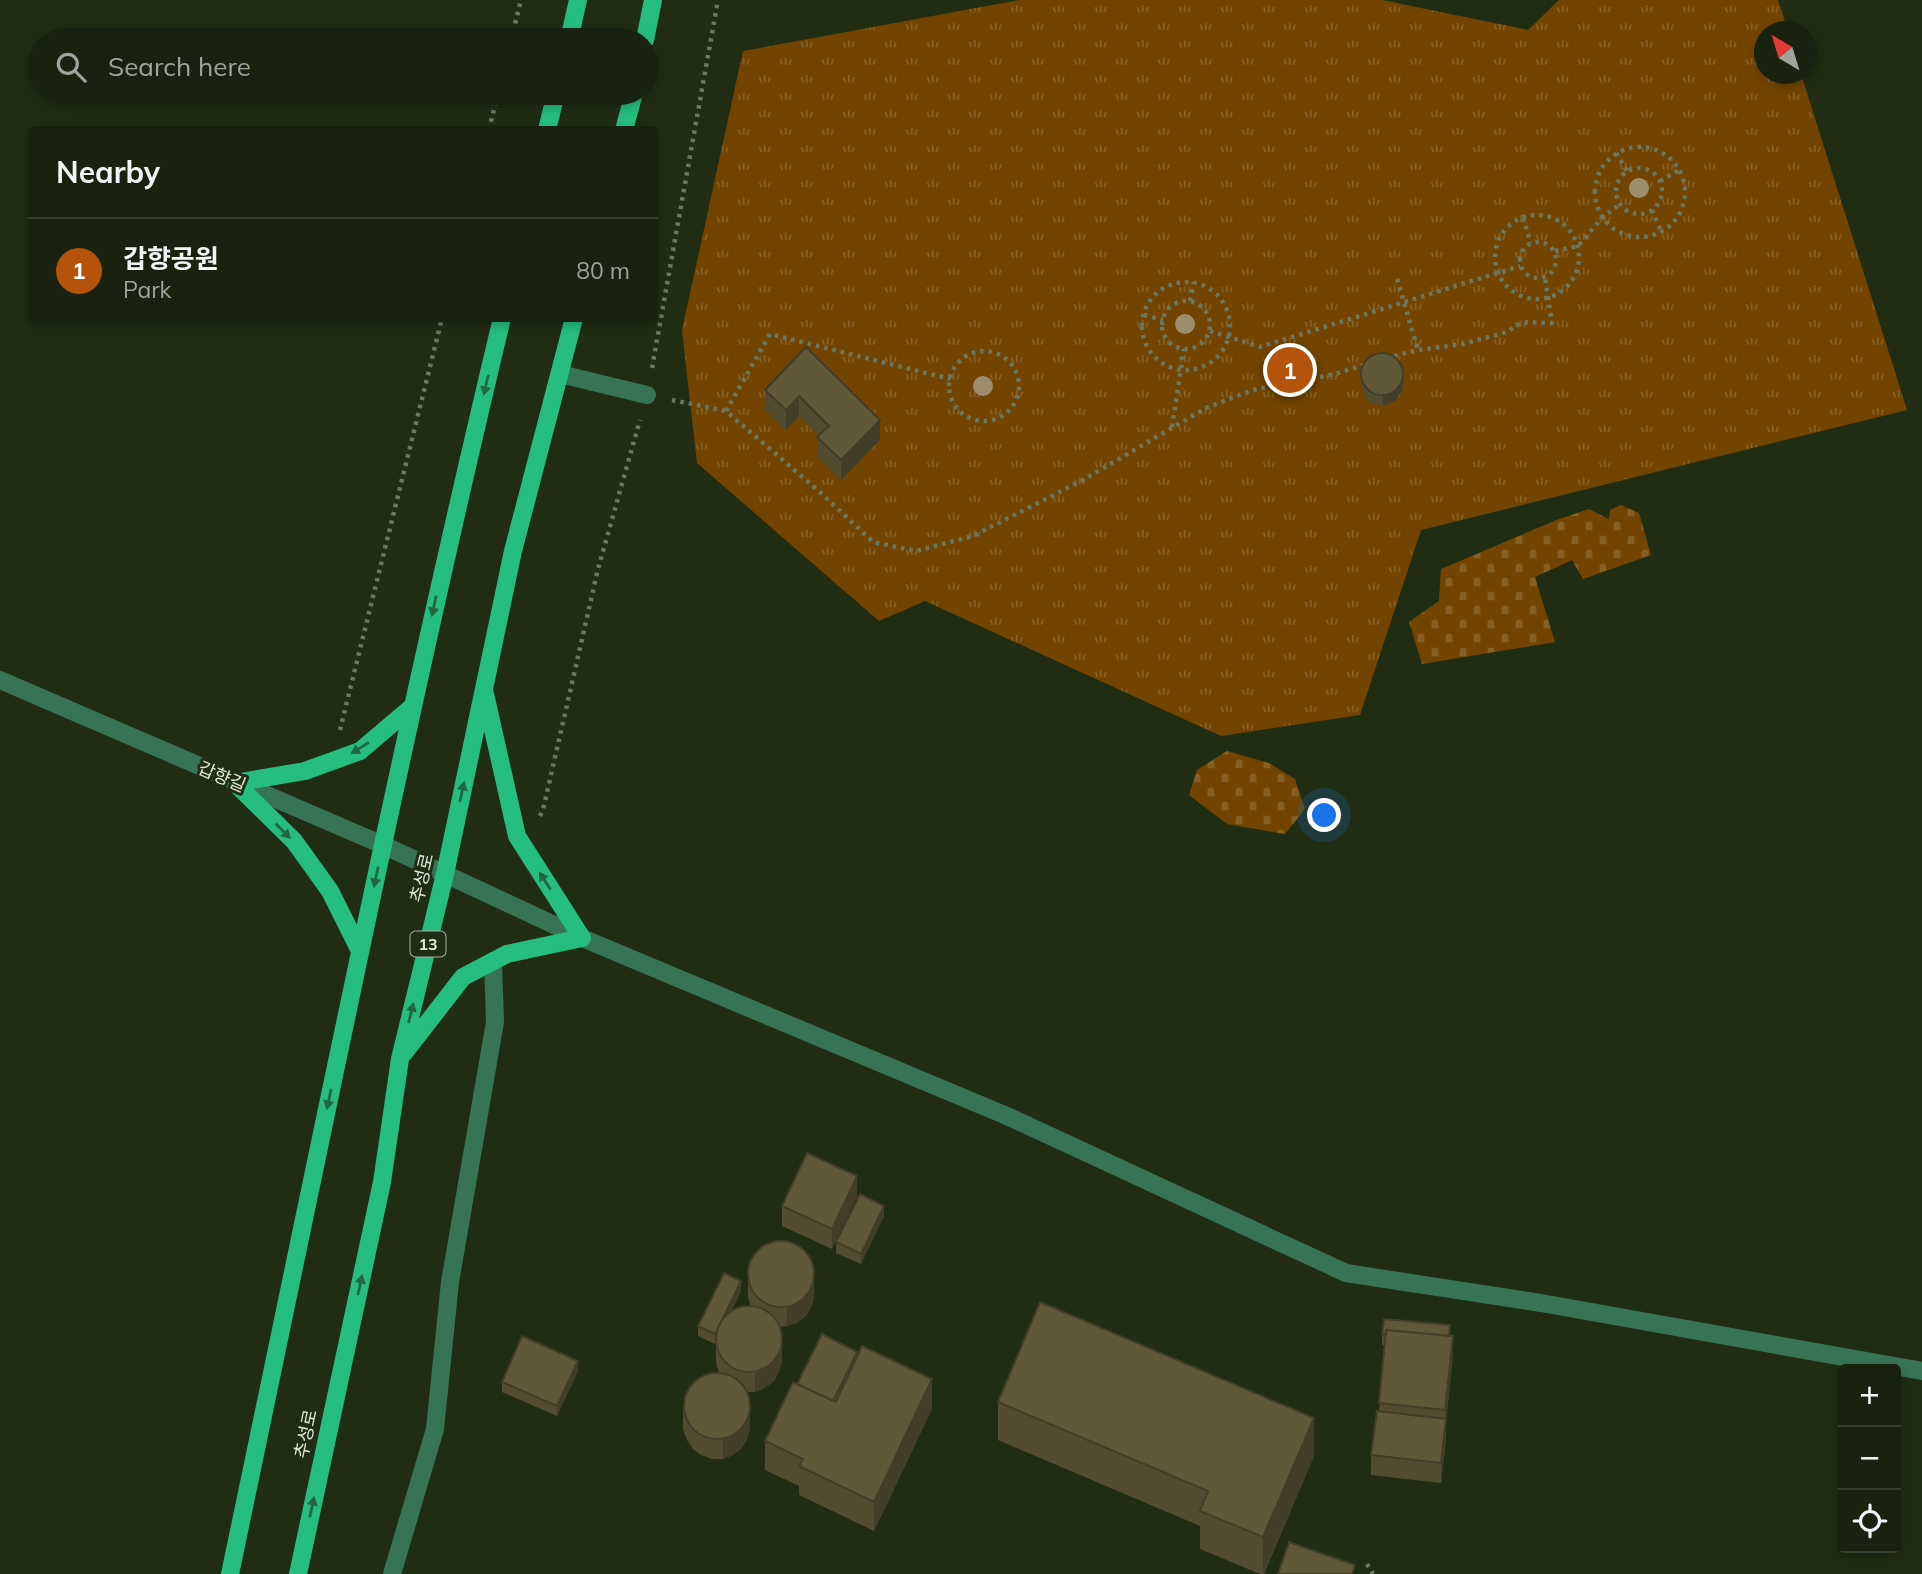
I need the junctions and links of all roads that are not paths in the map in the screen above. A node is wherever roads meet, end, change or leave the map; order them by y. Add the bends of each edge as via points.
1 (578, 0) edge
2 (653, 0) edge
3 (572, 28) edge
4 (647, 28) edge
5 (553, 105) edge
6 (631, 105) edge
7 (548, 126) edge
8 (625, 126) edge
9 (501, 322) edge
10 (573, 322) edge
11 (560, 374) junction
12 (647, 395) road end
13 (0, 680) edge
14 (484, 687) junction
15 (413, 706) junction
16 (235, 783) junction
17 (383, 845) junction
18 (445, 874) junction
19 (582, 938) junction
20 (360, 951) junction
21 (493, 962) junction
22 (400, 1059) junction
23 (1922, 1370) edge
24 (230, 1574) edge
25 (298, 1574) edge
26 (392, 1574) edge

1 - 3 main road
2 - 4 main road
5 - 7 main road
6 - 8 main road
9 -> 15 main road
10 - 11 main road, 추성로 / 13
11 - 12 street
11 - 14 main road, 추성로 / 13 via 513,551
13 - 16 street, 갑향길
18 -> 14 main road, 추성로 / 13
19 -> 14 main road via 517,836
15 -> 16 main road via 360,751 305,771
15 - 17 main road
16 - 17 street, 갑향길
16 -> 20 main road via 294,841 330,891
17 - 18 street, 갑향길
17 -> 20 main road
18 - 19 street, 갑향길
22 -> 18 main road, 추성로 / 13
19 - 21 main road via 507,954
19 - 23 street, 갑향길 via 1007,1116 1346,1273
20 -> 24 main road
21 - 22 main road via 463,977
21 - 26 street via 495,1023 450,1282 435,1429
25 -> 22 main road, 추성로 / 13 via 382,1182

